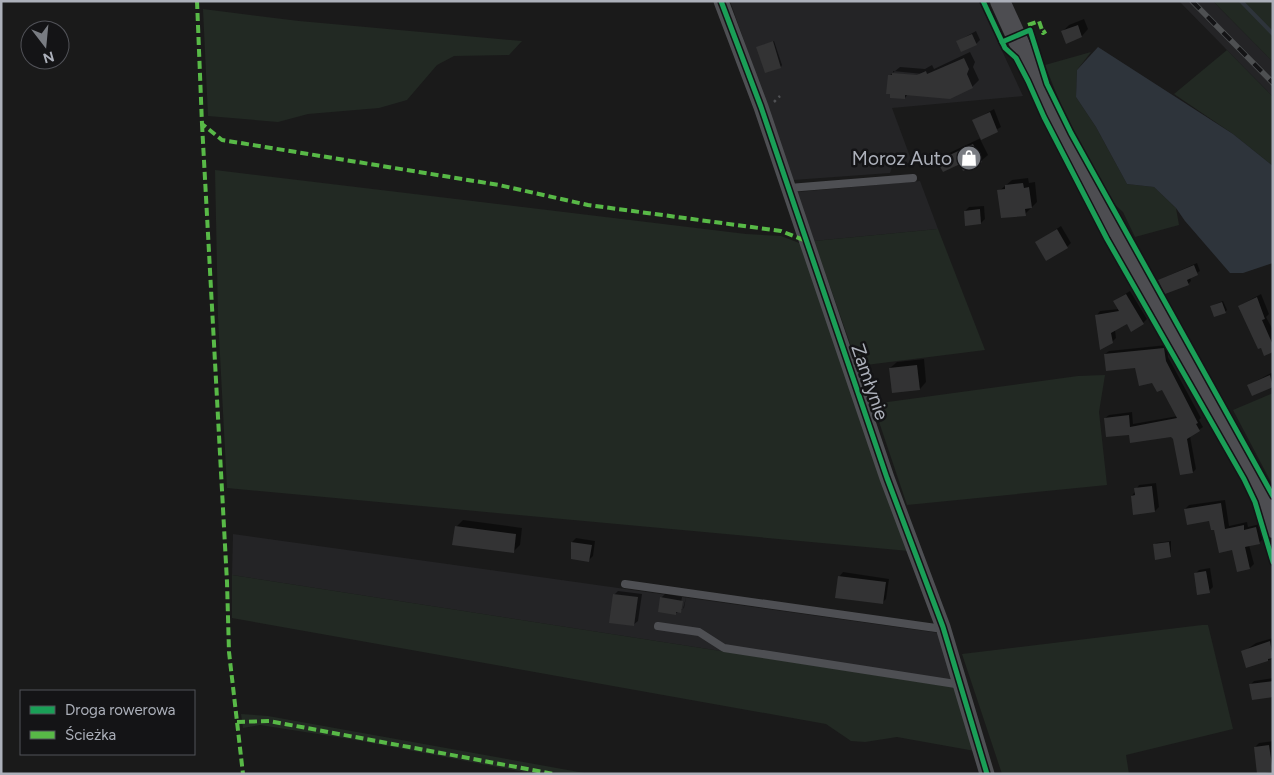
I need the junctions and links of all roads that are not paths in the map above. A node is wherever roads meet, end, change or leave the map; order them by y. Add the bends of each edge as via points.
1 (721, 1) edge
2 (1000, 1) edge
3 (913, 178) dead end
4 (789, 188) junction
5 (1272, 521) edge
6 (626, 584) dead end
7 (658, 626) dead end
8 (943, 627) junction
9 (962, 685) junction
10 (987, 774) edge

1 - 4 street, Zamłynie
2 - 5 main road via 1051,113 1248,466
3 - 4 lane
4 - 8 street, Zamłynie via 887,478
6 - 8 lane
7 - 9 lane via 699,632 724,648
8 - 9 street, Zamłynie
9 - 10 street, Zamłynie

